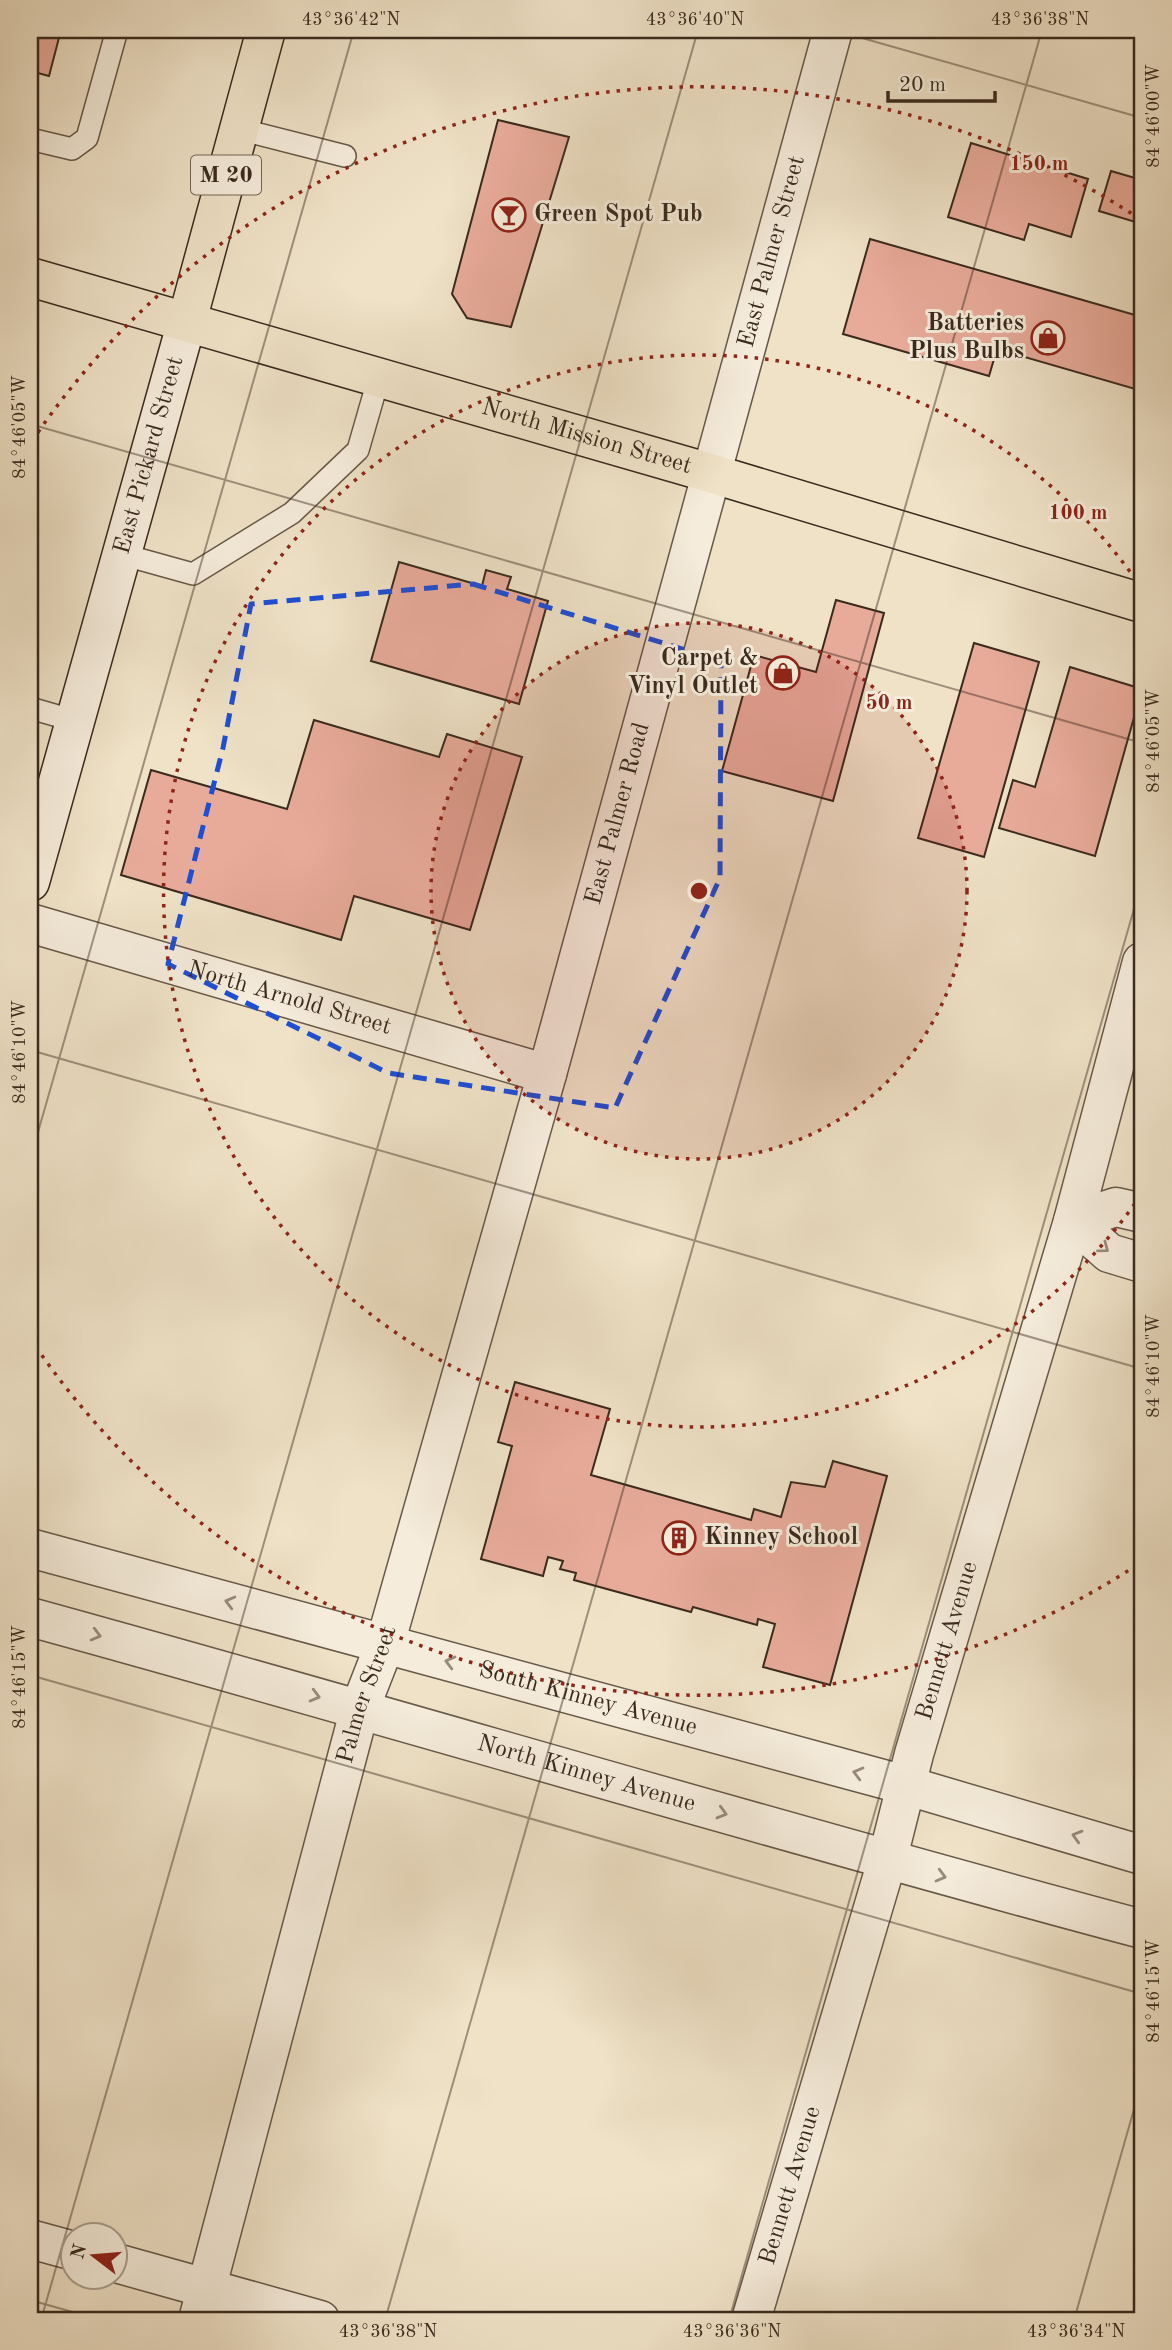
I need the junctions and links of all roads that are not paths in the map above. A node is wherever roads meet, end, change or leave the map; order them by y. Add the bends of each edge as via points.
1 (117, 30) edge
2 (266, 30) edge
3 (833, 30) edge
4 (239, 130) junction
5 (30, 139) edge
6 (345, 156) dead end
7 (30, 277) edge
8 (187, 321) junction
9 (379, 377) junction
10 (710, 473) junction
11 (121, 554) junction
12 (1142, 603) edge
13 (30, 708) edge
14 (75, 721) junction
15 (33, 858) edge
16 (30, 923) edge
17 (1142, 962) edge
18 (547, 1073) junction
19 (1142, 1213) edge
20 (1073, 1221) junction
21 (1142, 1263) edge
22 (30, 1548) edge
23 (30, 1617) edge
24 (384, 1644) junction
25 (360, 1708) junction
26 (905, 1786) junction
27 (1142, 1855) edge
28 (887, 1861) junction
29 (1142, 1929) edge
30 (30, 2239) edge
31 (60, 2247) edge
32 (130, 2270) edge
33 (203, 2304) edge
34 (320, 2320) edge
35 (751, 2320) edge

1 - 5 lane via 86,138 72,149
2 - 4 main road, East Pickard Street / M 20
3 - 10 street, East Palmer Street
4 - 6 lane
4 - 8 main road, East Pickard Street / M 20
7 - 8 main road, North Mission Street
8 - 9 main road, North Mission Street
8 - 11 street, East Pickard Street
9 - 10 main road, North Mission Street
9 - 11 lane via 358,450 292,513 193,574
10 - 12 main road, North Mission Street
10 - 18 street, East Palmer Road
11 - 14 street, East Pickard Street
13 - 14 lane
14 - 15 street, East Pickard Street
16 - 18 street, North Arnold Street
17 - 20 street, Bennett Avenue
18 - 24 street, Palmer Street
19 - 20 street via 1116,1206
20 -> 21 street via 1109,1254
20 - 26 street, Bennett Avenue
24 -> 22 street, South Kinney Avenue
23 -> 25 street, North Kinney Avenue
24 - 25 street, Palmer Street
26 -> 24 street, South Kinney Avenue
25 -> 28 street, North Kinney Avenue
25 - 33 street, Palmer Street
27 -> 26 street, South Kinney Avenue
26 - 28 street, Bennett Avenue
28 -> 29 street, North Kinney Avenue
28 - 35 street, Bennett Avenue
30 - 31 street
32 - 33 street
33 - 34 street

